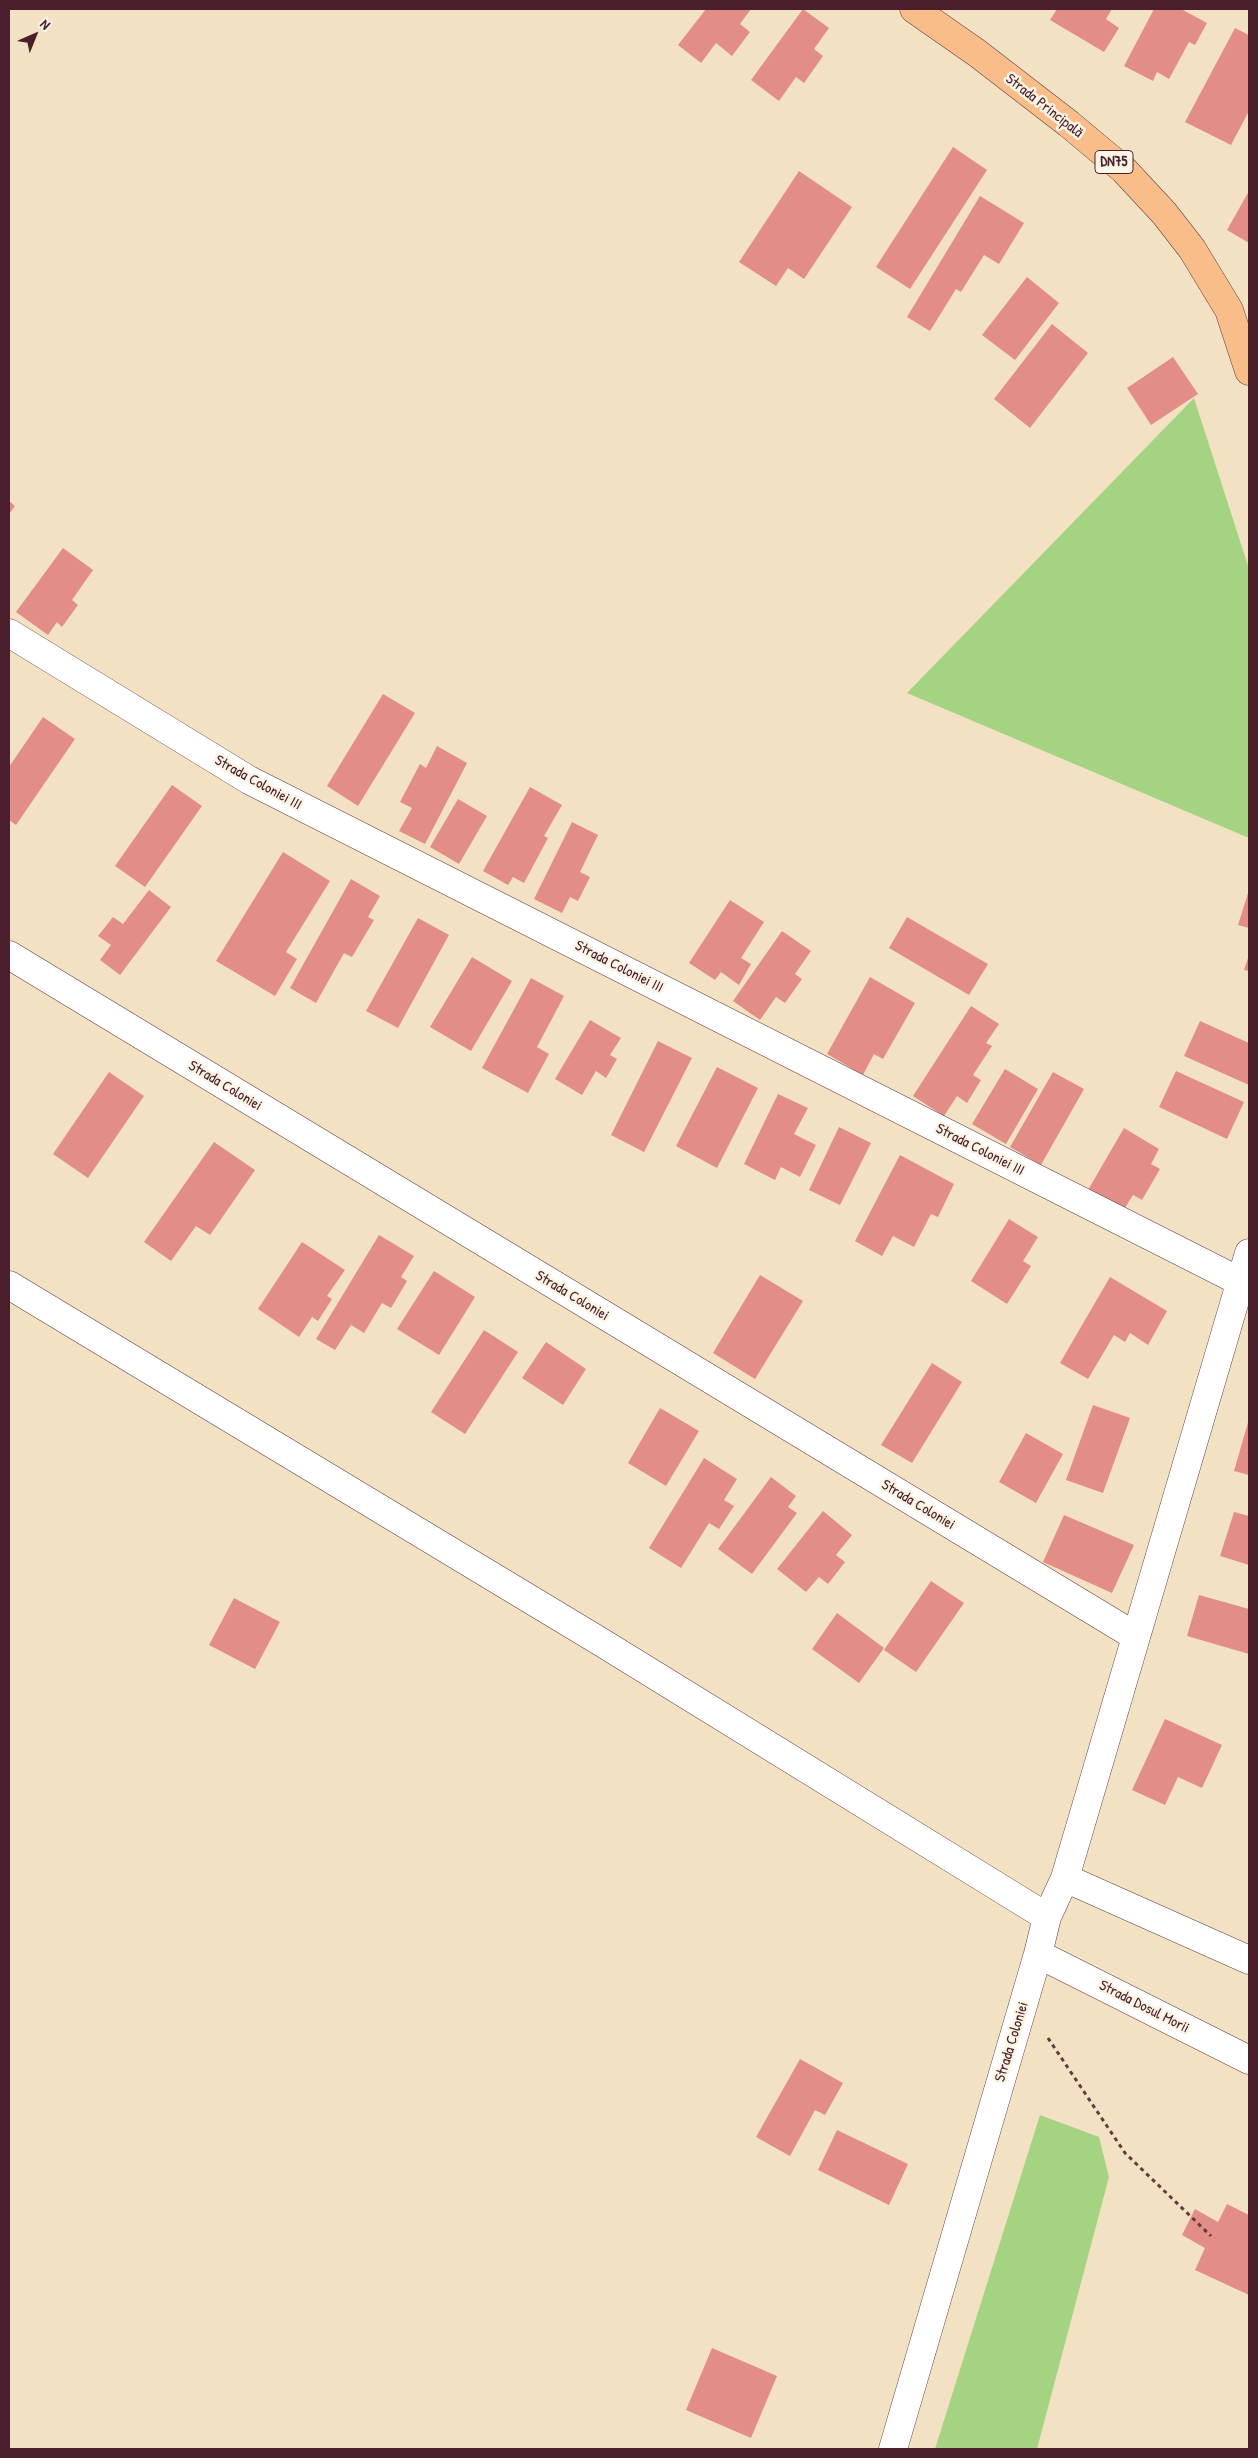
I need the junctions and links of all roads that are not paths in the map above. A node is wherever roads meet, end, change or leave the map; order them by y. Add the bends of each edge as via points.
1 (914, 9) edge
2 (1249, 371) edge
3 (9, 633) edge
4 (9, 955) edge
5 (1249, 1253) edge
6 (1241, 1282) junction
7 (9, 1285) edge
8 (1135, 1636) junction
9 (1065, 1878) junction
10 (1047, 1917) junction
11 (1038, 1954) junction
12 (1249, 1960) edge
13 (1249, 2060) edge
14 (894, 2449) edge

1 - 2 main road, Strada Principală / DN75 via 1069,124 1124,170 1164,212 1192,249 1229,310
3 - 6 street, Strada Coloniei III via 249,780
4 - 8 street, Strada Coloniei
5 - 6 street, Strada Coloniei
6 - 8 street, Strada Coloniei
7 - 10 street via 601,1642
8 - 9 street, Strada Coloniei
9 - 10 street, Strada Coloniei
9 - 12 street
10 - 11 street, Strada Coloniei
11 - 13 street, Strada Dosul Morii
11 - 14 street, Strada Coloniei

